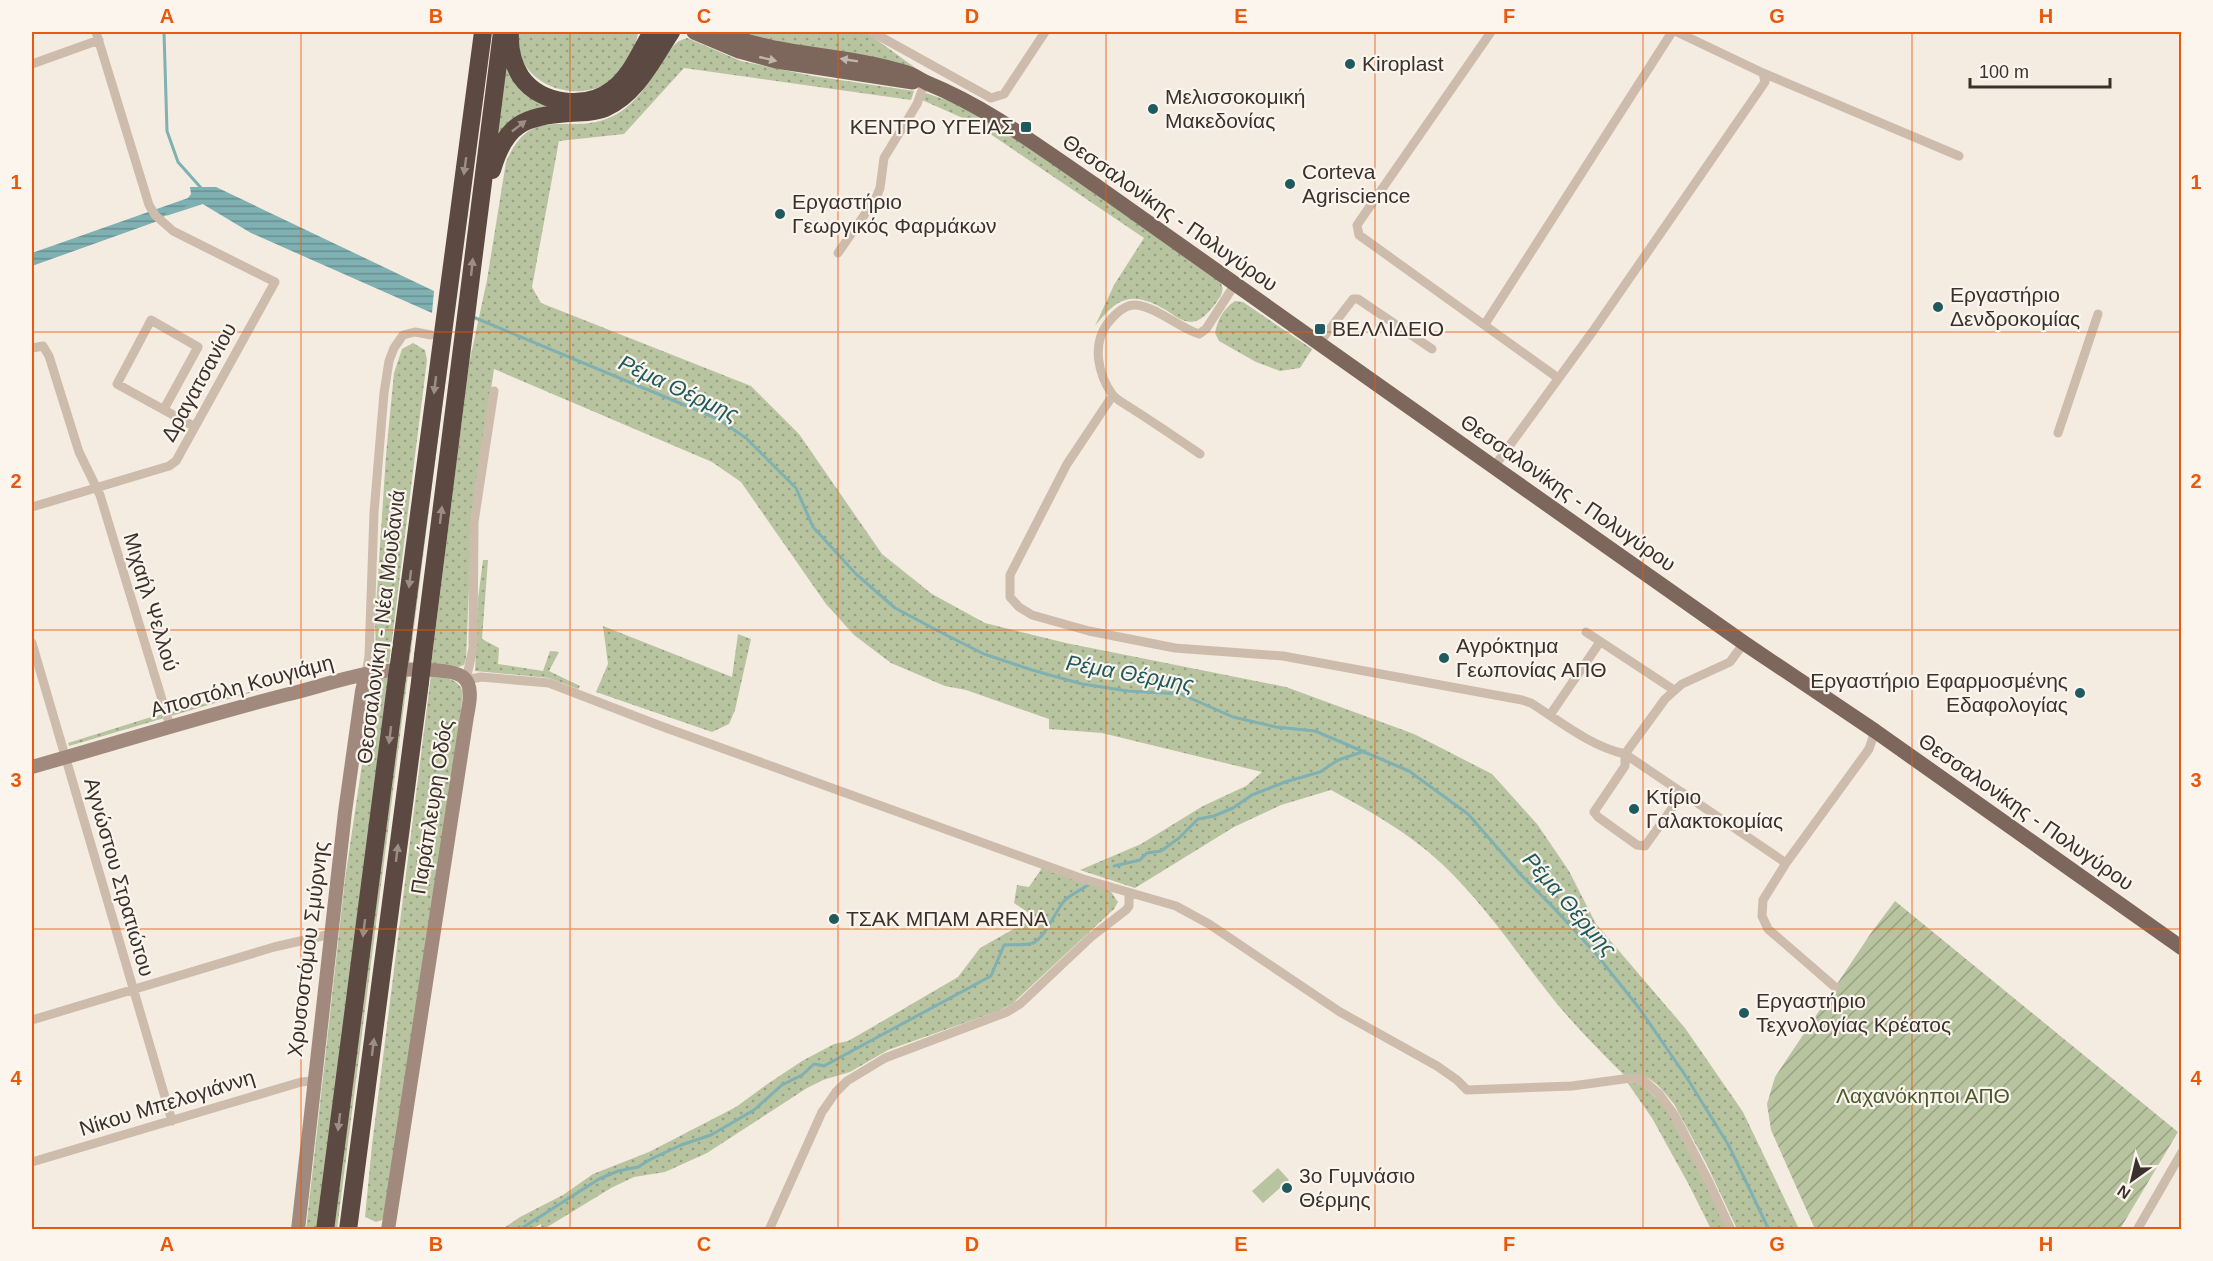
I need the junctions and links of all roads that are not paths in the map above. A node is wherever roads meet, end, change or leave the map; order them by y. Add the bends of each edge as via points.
1 (478, 32) edge
2 (483, 32) edge
3 (502, 32) edge
4 (510, 32) edge
5 (671, 32) edge
6 (694, 32) edge
7 (720, 32) edge
8 (872, 32) edge
9 (1045, 32) edge
10 (1491, 32) edge
11 (1675, 32) edge
12 (97, 36) edge
13 (648, 36) edge
14 (32, 64) edge
15 (479, 67) junction
16 (1763, 73) junction
17 (925, 82) junction
18 (1959, 156) dead end
19 (475, 236) junction
20 (838, 253) dead end
21 (1235, 284) junction
22 (2098, 314) dead end
23 (1485, 324) junction
24 (437, 331) junction
25 (1319, 343) junction
26 (32, 348) edge
27 (1432, 349) dead end
28 (1558, 378) junction
29 (494, 391) dead end
30 (1113, 395) junction
31 (164, 410) junction
32 (195, 427) junction
33 (2058, 433) dead end
34 (1200, 454) dead end
35 (1494, 467) junction
36 (97, 488) junction
37 (32, 507) edge
38 (1586, 632) dead end
39 (1600, 642) junction
40 (32, 643) edge
41 (1744, 643) junction
42 (366, 675) junction
43 (344, 680) junction
44 (466, 680) junction
45 (1674, 690) junction
46 (362, 691) junction
47 (1550, 715) junction
48 (170, 726) junction
49 (1875, 731) junction
50 (1625, 754) junction
51 (65, 757) junction
52 (32, 767) edge
53 (1683, 793) junction
54 (1786, 863) junction
55 (1129, 893) junction
56 (331, 934) junction
57 (2181, 948) edge
58 (1835, 987) dead end
59 (134, 990) junction
60 (32, 1020) edge
61 (313, 1081) junction
62 (172, 1120) junction
63 (2181, 1152) edge
64 (32, 1162) edge
65 (298, 1230) edge
66 (325, 1230) edge
67 (348, 1230) edge
68 (388, 1230) edge
69 (769, 1230) edge
70 (1731, 1230) edge
71 (2137, 1230) edge

1 - 15 highway
2 - 15 highway, Θεσσαλονίκη - Νέα Μουδανιά
3 - 19 highway, Θεσσαλονίκη - Νέα Μουδανιά
4 - 13 highway via 509,47 521,77 545,96 575,103 613,90 627,74
19 -> 5 highway via 497,153 511,131 534,117 607,107 637,83
6 -> 17 main road, Θεσσαλονίκης - Πολυγύρου via 776,61
17 -> 7 main road, Θεσσαλονίκης - Πολυγύρου via 881,66 776,48
8 - 9 street via 992,98 1004,94
10 - 23 street via 1357,225 1359,235
11 - 16 street
11 - 23 street
12 - 14 street
12 - 32 street, Δραγατσανίου via 154,216 164,225 275,282
15 -> 24 highway, Θεσσαλονίκη - Νέα Μουδανιά via 448,285
16 - 18 street
16 - 28 street via 1763,85
17 - 20 street via 917,104 884,158 876,198
17 - 21 main road, Θεσσαλονίκης - Πολυγύρου via 1004,123
67 -> 19 highway, Θεσσαλονίκη - Νέα Μουδανιά, bridge
21 - 25 main road, Θεσσαλονίκης - Πολυγύρου
21 - 30 street via 1199,334 1135,305 1119,310 1105,326 1099,341 1098,360
22 - 33 street
23 - 28 street
24 - 42 street via 403,335 389,361 374,513
24 -> 66 highway, Θεσσαλονίκη - Νέα Μουδανιά, bridge via 400,657
25 - 27 street via 1353,299 1358,299
25 - 35 main road, Θεσσαλονίκης - Πολυγύρου
26 - 36 street, Μιχαήλ Ψελλού via 40,346 47,351 79,452
28 - 35 street
29 - 44 street, Παράπλευρη Οδός via 474,522 473,648
30 - 34 street
30 - 47 street via 1067,464 1010,575 1010,597 1019,607 1032,615 1089,631 1175,648 1283,656 1514,697
31 - 31 street via 117,384 151,320 198,346
31 - 32 street
32 - 36 street, Δραγατσανίου via 172,464
35 - 41 main road, Θεσσαλονίκης - Πολυγύρου
36 - 37 street, Δραγατσανίου
36 - 48 street, Μιχαήλ Ψελλού
38 - 39 street
39 - 45 street
39 - 47 street
40 - 51 street, Αγνώστου Στρατιώτου
41 - 45 street via 1730,662
41 - 49 main road, Θεσσαλονίκης - Πολυγύρου
42 - 43 street, Αποστόλη Κουγιάμη
42 - 44 street, Αποστόλη Κουγιάμη via 411,669 456,674
42 - 46 street, Χρυσοστόμου Σμύρνης
43 - 46 street
43 - 48 street, Αποστόλη Κουγιάμη
44 - 55 street via 481,677 549,683
44 - 68 street, Παράπλευρη Οδός via 470,694 467,716
45 - 50 street
46 - 56 street, Χρυσοστόμου Σμύρνης
47 - 50 street via 1595,744
48 - 51 street, Αποστόλη Κουγιάμη
49 - 54 street via 1869,749
49 - 57 main road, Θεσσαλονίκης - Πολυγύρου
50 - 53 street
50 - 53 street via 1625,766 1594,812 1637,845 1645,846 1651,841
51 - 52 street, Αποστόλη Κουγιάμη
51 - 59 street, Αγνώστου Στρατιώτου
53 - 54 street
54 - 58 street via 1762,900 1762,916 1768,929
55 - 69 street via 1126,910 1020,1004 885,1058 847,1081 822,1112
55 - 70 street via 1176,906 1209,924 1340,1012 1437,1066 1467,1090 1643,1080 1675,1116
56 - 59 street via 274,947
56 - 61 street, Χρυσοστόμου Σμύρνης
59 - 60 street
59 - 62 street, Αγνώστου Στρατιώτου
61 - 62 street, Νίκου Μπελογιάννη
61 - 65 street, Χρυσοστόμου Σμύρνης
62 - 64 street, Νίκου Μπελογιάννη
63 - 71 street

